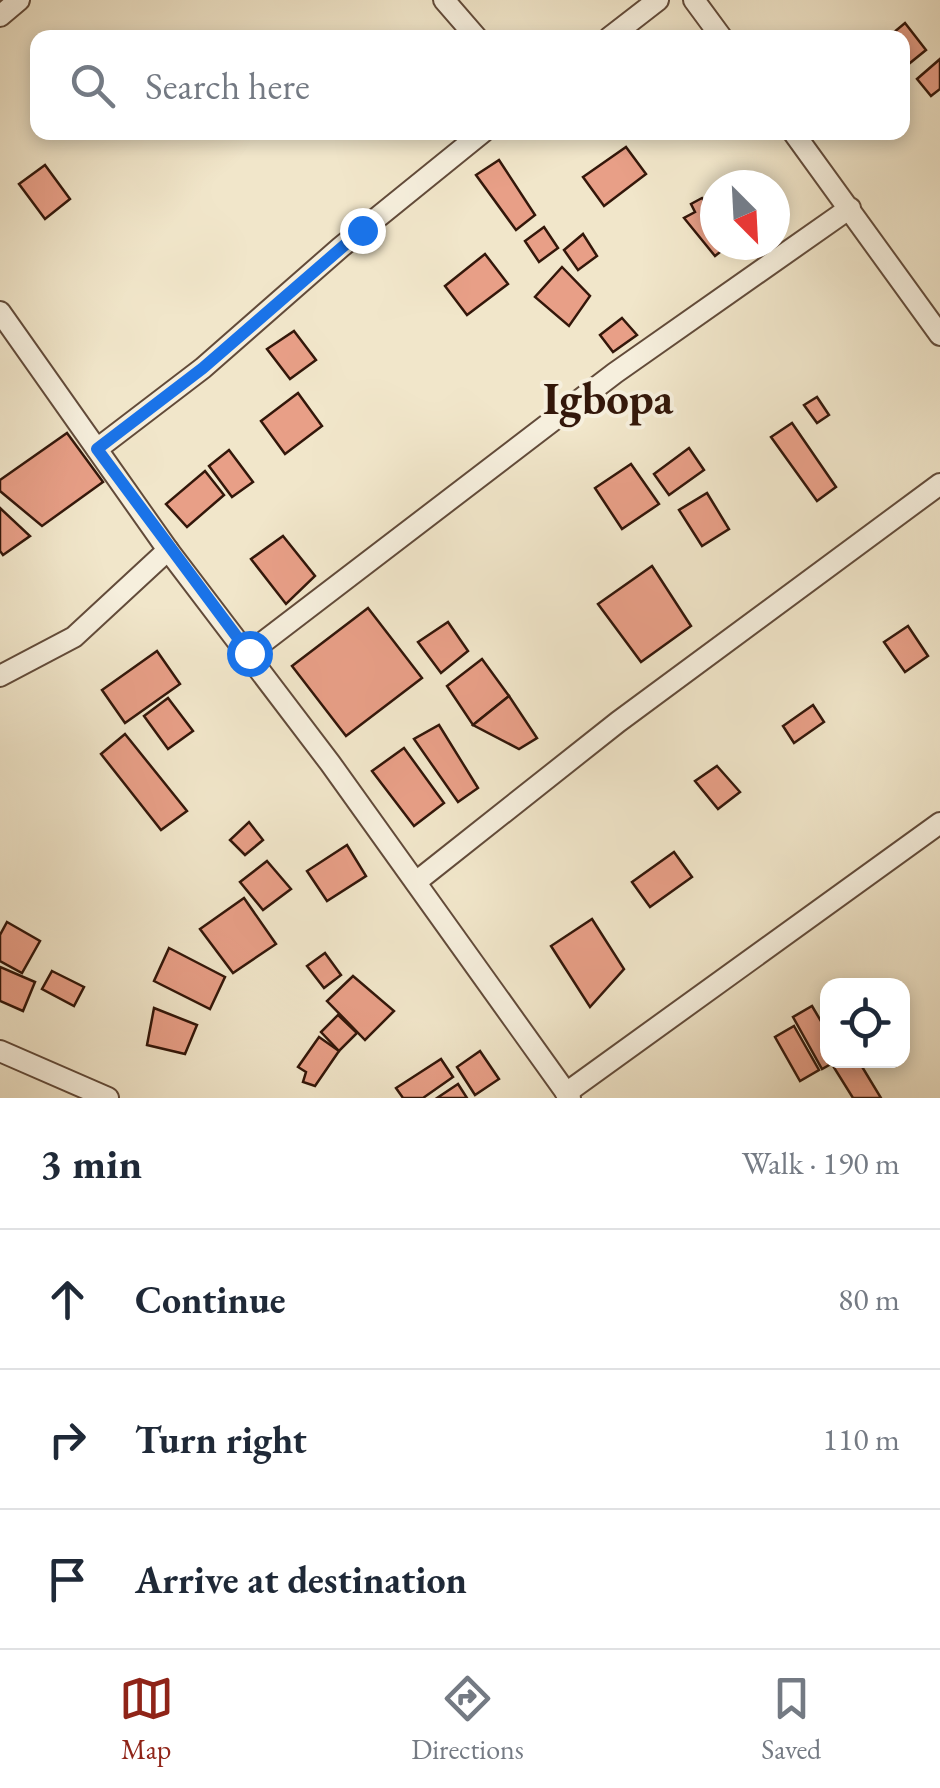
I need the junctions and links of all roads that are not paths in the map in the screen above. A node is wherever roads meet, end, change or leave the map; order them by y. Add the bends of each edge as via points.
1 (20, 0) edge
2 (444, 0) edge
3 (658, 0) edge
4 (694, 0) edge
5 (0, 16) edge
6 (470, 30) edge
7 (619, 30) edge
8 (716, 30) edge
9 (473, 140) edge
10 (799, 140) edge
11 (850, 208) junction
12 (0, 312) edge
13 (940, 335) edge
14 (97, 449) junction
15 (940, 484) edge
16 (168, 550) junction
17 (249, 653) junction
18 (0, 676) edge
19 (940, 823) edge
20 (416, 882) junction
21 (0, 1051) edge
22 (568, 1096) edge
23 (108, 1098) edge

1 - 5 street
2 - 6 street
3 - 7 street
4 - 8 street
9 - 14 street
10 - 11 street
11 - 13 street
11 - 17 street via 615,373
12 - 14 street
14 - 16 street
15 - 20 street via 618,722
16 - 17 street
16 - 18 street via 74,638
17 - 20 street
19 - 22 street
20 - 22 street
21 - 23 street

